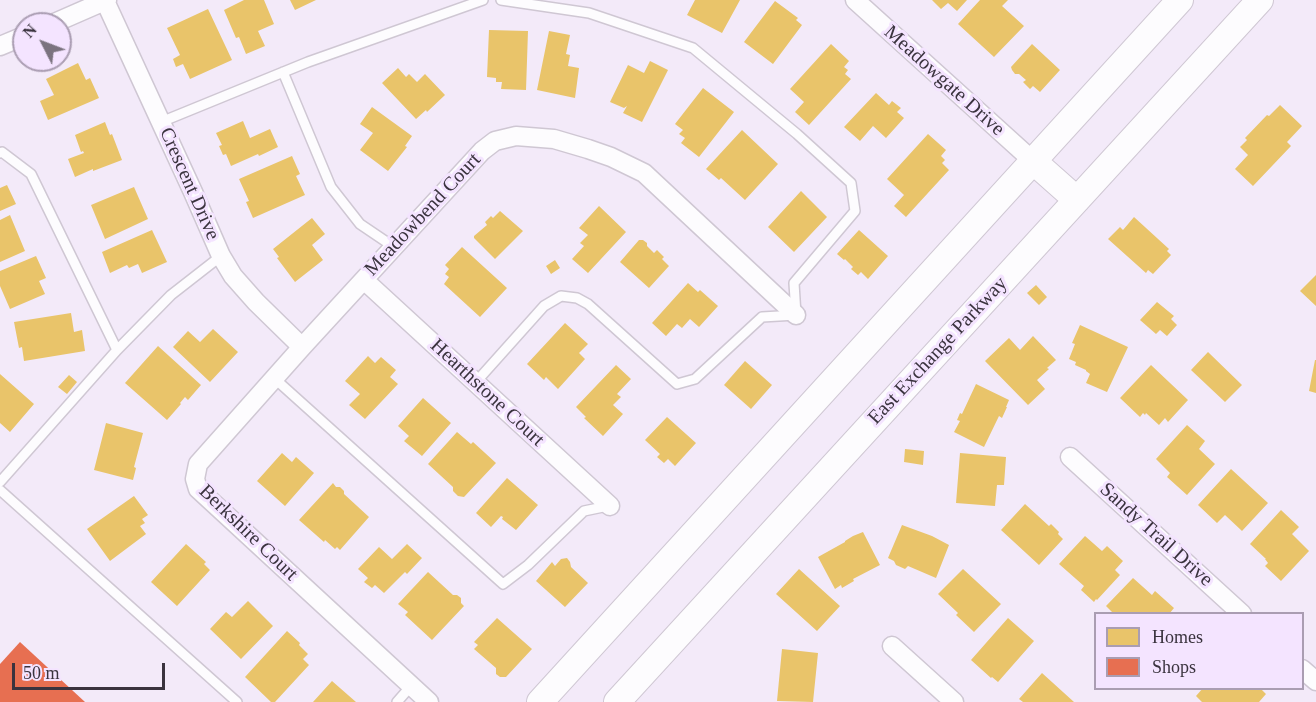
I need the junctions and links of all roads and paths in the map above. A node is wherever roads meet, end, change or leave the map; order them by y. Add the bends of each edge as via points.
1 (483, 0) edge
2 (501, 0) edge
3 (855, 0) edge
4 (1180, 0) edge
5 (1260, 0) edge
6 (106, 1) edge
7 (72, 15) edge
8 (283, 72) junction
9 (161, 122) junction
10 (0, 153) edge
11 (1033, 161) junction
12 (1077, 200) junction
13 (394, 247) junction
14 (221, 256) junction
15 (364, 279) junction
16 (796, 315) junction
17 (302, 347) junction
18 (117, 350) junction
19 (274, 378) junction
20 (476, 382) junction
21 (1070, 457) dead end
22 (0, 482) edge
23 (0, 490) edge
24 (610, 506) joint
25 (1240, 612) edge
26 (892, 646) dead end
27 (1304, 671) edge
28 (1316, 681) edge
29 (411, 686) junction
30 (237, 702) edge
31 (397, 702) edge
32 (429, 702) edge
33 (540, 702) edge
34 (617, 702) edge
35 (954, 702) edge

1 - 8 lane
2 - 16 lane via 588,13 693,48 851,183 855,210 794,283
3 - 11 street, Meadowgate Drive
4 - 11 main road
5 - 12 main road, East Exchange Parkway
6 - 7 street
6 - 9 street, Crescent Drive
8 - 9 lane
8 - 13 lane via 331,187 360,224
9 - 14 street, Crescent Drive
10 - 18 lane via 31,174
11 - 12 main road
11 - 33 main road
12 - 34 main road, East Exchange Parkway
13 - 15 street, Meadowbend Court
13 - 16 street, Meadowbend Court via 495,141 516,136 554,139 644,173
14 - 17 street, Crescent Drive via 256,302
14 - 18 lane via 171,295
15 - 17 street, Meadowbend Court
15 - 20 street, Hearthstone Court
16 - 20 lane via 762,317 695,379 677,384 588,304 561,296 544,306
17 - 19 street, Berkshire Court
18 - 22 lane
19 - 24 lane via 503,584 584,511
19 - 29 street, Berkshire Court via 198,464 198,489
20 - 24 street, Hearthstone Court
21 - 25 street, Sandy Trail Drive
23 - 30 lane
26 - 35 street
27 - 28 street
29 - 31 lane
29 - 32 street, Berkshire Court

